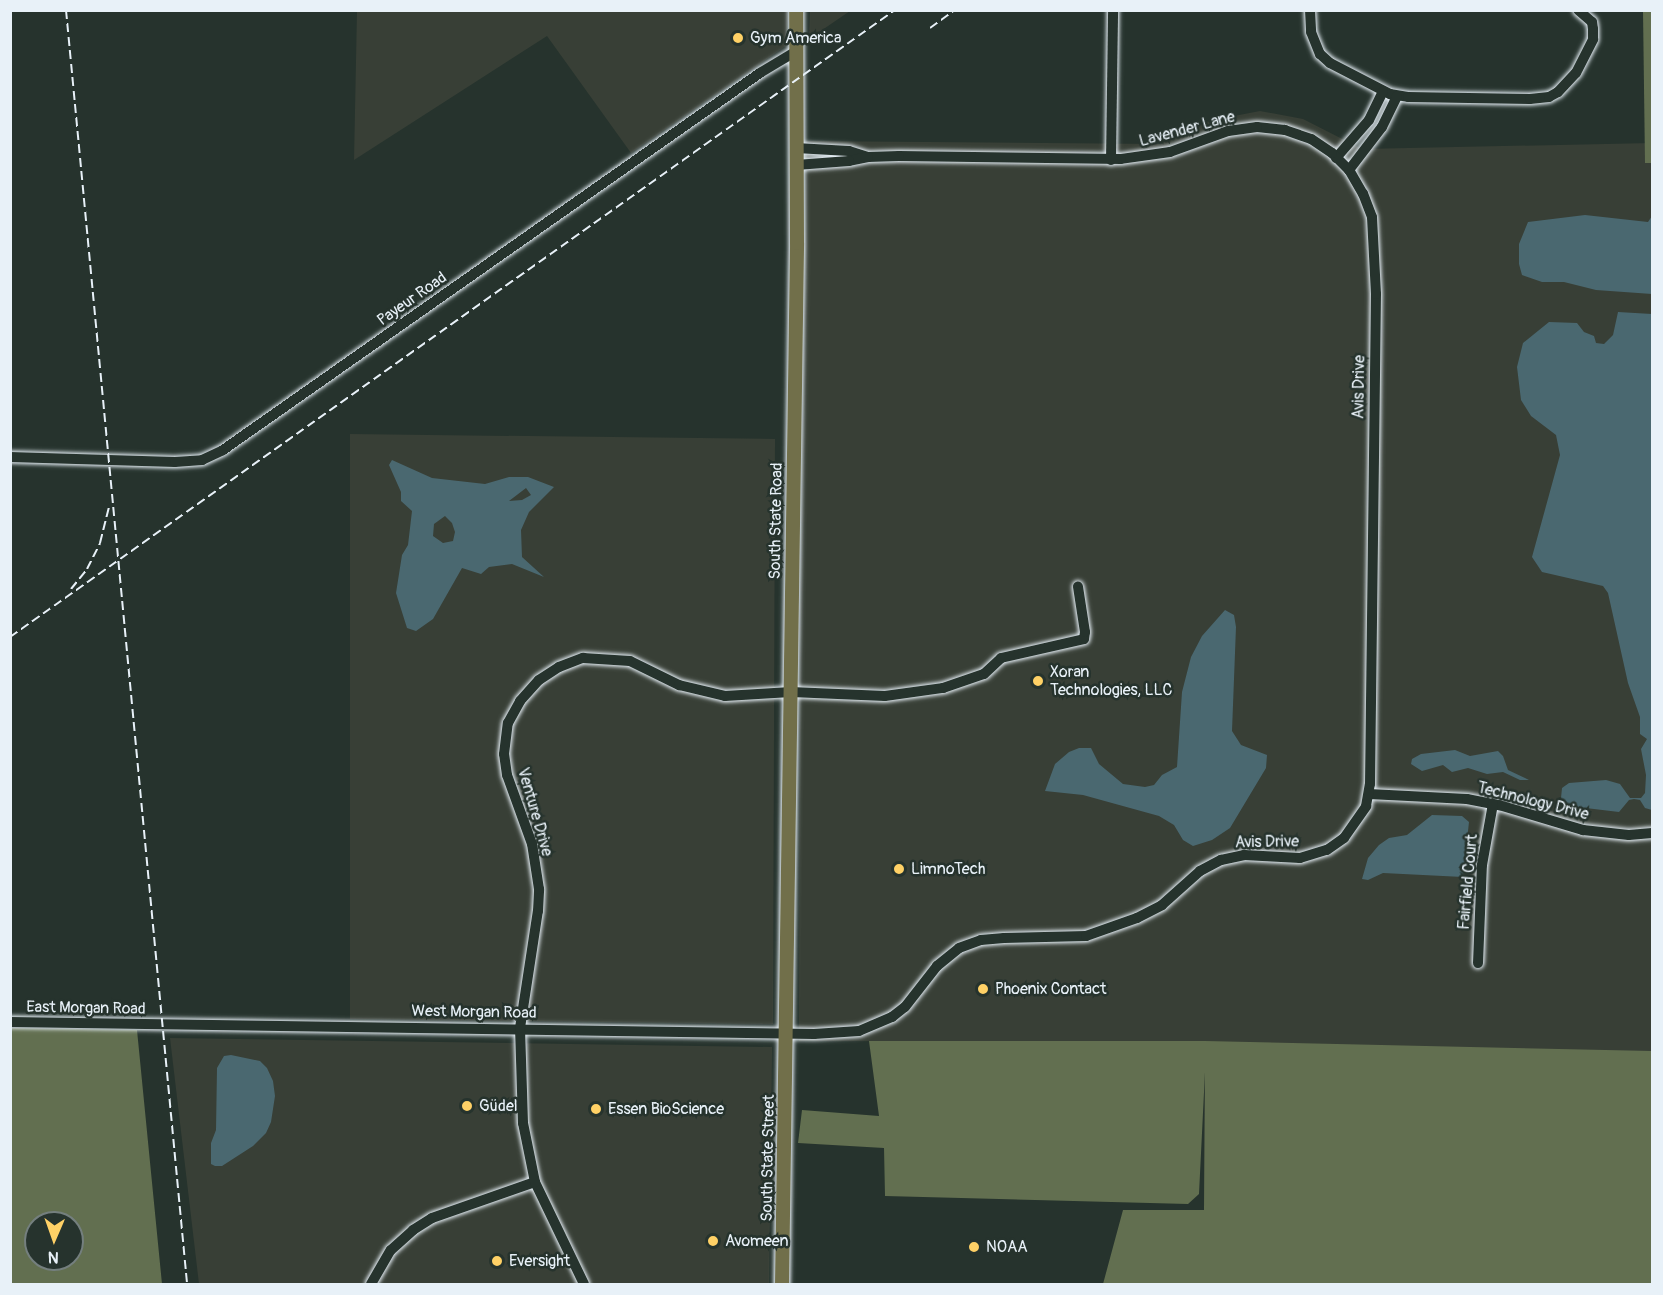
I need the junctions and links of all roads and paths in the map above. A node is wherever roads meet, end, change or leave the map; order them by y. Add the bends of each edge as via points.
1 (796, 10) edge
2 (1113, 10) edge
3 (1310, 10) edge
4 (1578, 10) edge
5 (795, 52) junction
6 (1383, 91) junction
7 (1397, 96) junction
8 (796, 148) junction
9 (867, 157) junction
10 (1336, 158) junction
11 (1111, 160) junction
12 (796, 165) junction
13 (1349, 170) junction
14 (1375, 281) joint
15 (10, 457) edge
16 (1078, 587) dead end
17 (791, 692) junction
18 (1369, 794) junction
19 (1493, 804) junction
20 (1653, 833) edge
21 (1478, 963) dead end
22 (10, 1022) edge
23 (161, 1024) joint
24 (520, 1028) junction
25 (787, 1032) junction
26 (535, 1182) junction
27 (371, 1284) edge
28 (584, 1284) edge
29 (782, 1284) edge

1 - 5 main road, South State Road
2 - 11 street
3 - 6 street via 1311,32 1320,54
4 - 7 street via 1592,22 1593,39 1567,84 1549,97
5 - 8 main road, South State Road
5 - 15 street, Payeur Road via 223,450 202,460 175,462
6 - 7 street
6 - 10 street via 1369,120
7 - 13 street via 1382,127
8 - 9 street, Lavender Lane via 849,151
8 - 12 main road, South State Road
9 - 11 street, Lavender Lane
9 - 12 street, Lavender Lane
10 - 11 street, Lavender Lane via 1311,139 1285,130 1257,127 1228,131 1147,157
10 - 13 street, Lavender Lane
12 - 17 main road, South State Road
13 - 14 street, Lavender Lane via 1372,217
14 - 18 street, Avis Drive
16 - 17 street, Venture Drive via 1084,639 1001,658 984,674 917,693 854,696
17 - 24 street, Venture Drive via 725,696 699,692 630,661 583,658 559,666 539,680 520,702 508,723 504,754 507,775 532,844 538,889
17 - 25 main road, South State Road
18 - 19 street, Technology Drive
18 - 25 street, Avis Drive via 1352,828 1322,852 1292,859 1244,855 1221,860 1200,871 1162,905 1086,936 1004,938 970,944 948,956 916,997 892,1017 859,1031
19 - 20 street, Technology Drive via 1583,830
19 - 21 street, Fairfield Court via 1482,865
22 - 23 street, East Morgan Road
23 - 24 street, West Morgan Road
24 - 25 street, West Morgan Road
24 - 26 street, Venture Drive via 522,1123
25 - 29 main road, South State Street
26 - 27 street via 432,1218 412,1230 391,1250
26 - 28 street, Venture Drive

